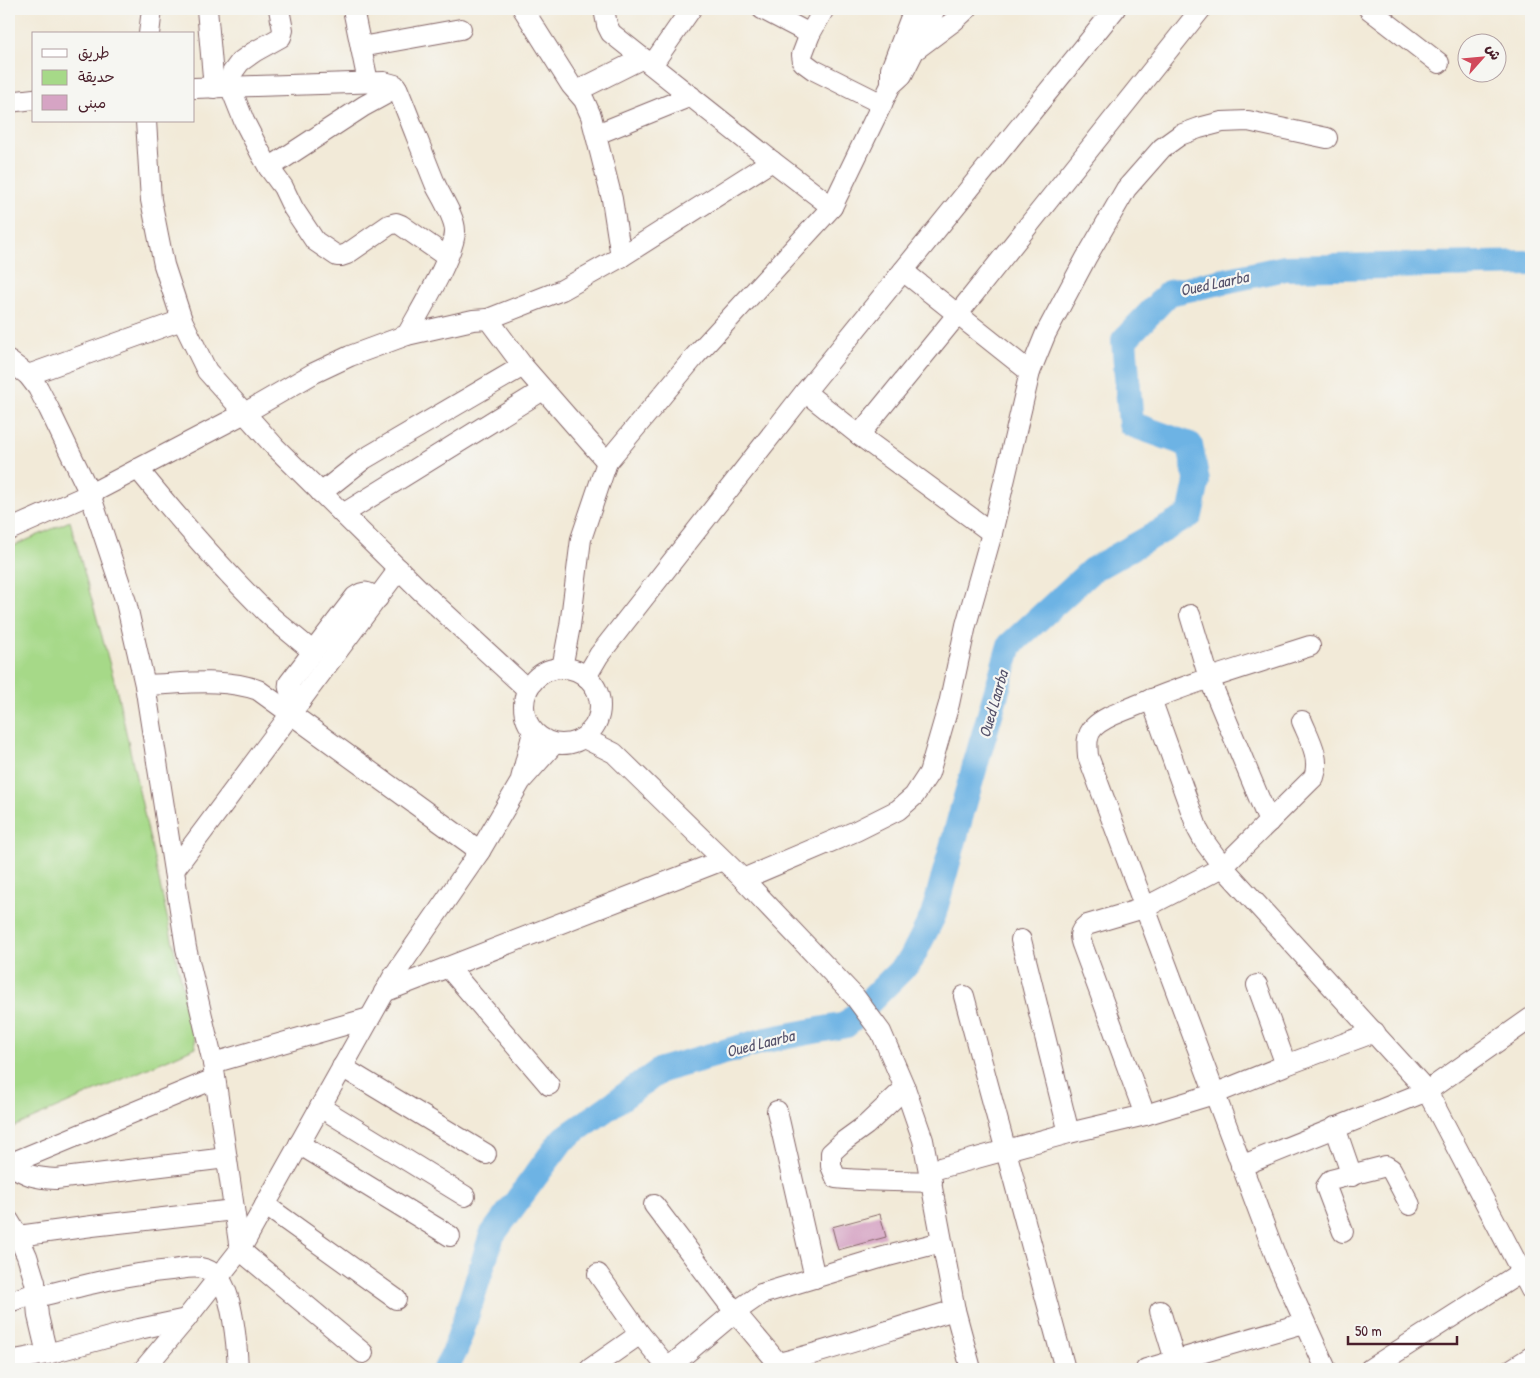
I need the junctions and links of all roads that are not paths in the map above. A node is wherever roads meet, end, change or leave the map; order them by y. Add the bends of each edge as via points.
1 (152, 9) edge
2 (206, 9) edge
3 (279, 9) edge
4 (353, 9) edge
5 (523, 9) edge
6 (604, 9) edge
7 (691, 9) edge
8 (762, 9) edge
9 (824, 9) edge
10 (914, 9) edge
11 (935, 9) edge
12 (967, 9) edge
13 (1115, 9) edge
14 (1201, 9) edge
15 (1369, 9) edge
16 (461, 30) dead end
17 (149, 32) edge
18 (810, 34) junction
19 (361, 47) junction
20 (914, 51) junction
21 (647, 61) junction
22 (1439, 63) dead end
23 (368, 82) junction
24 (891, 85) junction
25 (222, 87) junction
26 (195, 88) edge
27 (396, 88) junction
28 (577, 91) junction
29 (691, 96) junction
30 (32, 100) edge
31 (9, 102) edge
32 (882, 104) junction
33 (146, 122) edge
34 (596, 134) junction
35 (1327, 138) dead end
36 (772, 161) junction
37 (269, 168) junction
38 (832, 206) junction
39 (621, 257) junction
40 (447, 258) junction
41 (903, 271) junction
42 (957, 315) junction
43 (488, 319) junction
44 (182, 320) junction
45 (407, 335) junction
46 (9, 361) edge
47 (523, 366) junction
48 (1030, 372) junction
49 (28, 375) junction
50 (543, 390) junction
51 (805, 392) junction
52 (244, 414) junction
53 (859, 435) junction
54 (607, 462) junction
55 (138, 469) junction
56 (321, 493) junction
57 (90, 494) junction
58 (343, 514) junction
59 (9, 530) edge
60 (992, 533) junction
61 (399, 569) junction
62 (378, 598) junction
63 (1190, 615) dead end
64 (570, 626) junction
65 (1310, 646) dead end
66 (313, 652) junction
67 (494, 658) junction
68 (552, 670) junction
69 (584, 675) junction
70 (1209, 678) junction
71 (145, 685) junction
72 (527, 689) junction
73 (1151, 699) junction
74 (296, 708) junction
75 (598, 720) junction
76 (1302, 721) dead end
77 (533, 732) junction
78 (584, 738) junction
79 (554, 744) junction
80 (614, 754) junction
81 (521, 781) junction
82 (1269, 822) junction
83 (480, 851) junction
84 (723, 860) junction
85 (1223, 867) junction
86 (174, 870) junction
87 (743, 880) junction
88 (1144, 908) junction
89 (1021, 940) dead end
90 (448, 967) junction
91 (1257, 985) dead end
92 (384, 992) junction
93 (964, 996) dead end
94 (369, 1018) junction
95 (1531, 1018) edge
96 (1375, 1032) junction
97 (1286, 1065) junction
98 (342, 1066) junction
99 (214, 1071) junction
100 (549, 1085) dead end
101 (905, 1088) junction
102 (1427, 1091) junction
103 (1214, 1094) junction
104 (320, 1107) junction
105 (778, 1111) dead end
106 (1145, 1114) junction
107 (1335, 1127) junction
108 (1069, 1133) junction
109 (299, 1144) junction
110 (1006, 1151) junction
111 (486, 1154) dead end
112 (226, 1158) junction
113 (9, 1164) edge
114 (1241, 1166) junction
115 (1352, 1176) junction
116 (930, 1177) junction
117 (465, 1196) dead end
118 (265, 1205) junction
119 (1410, 1205) dead end
120 (654, 1206) dead end
121 (234, 1210) junction
122 (13, 1228) edge
123 (1342, 1232) dead end
124 (450, 1236) dead end
125 (942, 1242) junction
126 (240, 1250) junction
127 (1527, 1269) edge
128 (598, 1274) dead end
129 (219, 1278) junction
130 (815, 1278) junction
131 (1531, 1290) edge
132 (36, 1295) junction
133 (396, 1299) dead end
134 (9, 1302) edge
135 (955, 1310) junction
136 (1160, 1311) dead end
137 (735, 1312) junction
138 (186, 1319) junction
139 (1304, 1323) junction
140 (640, 1334) junction
141 (363, 1353) dead end
142 (47, 1354) junction
143 (1531, 1357) edge
144 (1176, 1360) junction
145 (9, 1361) edge
146 (780, 1366) edge
147 (144, 1369) edge
148 (238, 1369) edge
149 (590, 1369) edge
150 (668, 1369) edge
151 (971, 1369) edge
152 (1064, 1369) edge
153 (1146, 1369) edge
154 (1326, 1369) edge
155 (1370, 1369) edge
156 (1512, 1369) edge

1 - 17 street
2 - 25 street
3 - 25 street via 281,37 240,62
4 - 19 street
5 - 28 street
6 - 21 street via 611,33
7 - 21 street
8 - 18 street
9 - 18 street
10 - 24 street via 891,69
11 - 20 street
12 - 20 street
13 - 41 street
14 - 42 street
15 - 22 street
16 - 19 street
18 - 32 street via 802,55 803,62
19 - 23 street
20 - 24 street via 902,75
21 - 28 street
21 - 29 street
23 - 25 street
23 - 27 street via 384,82
24 - 32 street
25 - 26 street
25 - 37 street
27 - 37 street
27 - 40 street via 454,223 454,242
28 - 34 street via 587,105
29 - 34 street
29 - 36 street
30 - 31 street
32 - 38 street
33 - 44 street via 151,200 164,265
34 - 39 street via 612,199
35 - 48 street via 1248,121 1222,122 1180,135 1162,148 1126,189 1055,316
36 - 38 street
36 - 39 street
37 - 40 street via 315,241 337,256 347,254 389,225 396,224
38 - 54 street via 695,356
39 - 43 street via 562,290
40 - 45 street
41 - 42 street
41 - 51 street
42 - 48 street
42 - 53 street
43 - 45 street
43 - 47 street
44 - 49 street
44 - 52 street via 207,372
45 - 52 street via 314,373
46 - 49 street
47 - 50 street
47 - 56 street via 364,459
48 - 60 street
49 - 57 street via 38,388
50 - 54 street
50 - 58 street
51 - 53 street
51 - 69 street
52 - 55 street
52 - 56 street
53 - 60 street
54 - 64 street via 581,539
55 - 57 street
55 - 66 street via 220,563 267,612
56 - 58 street
57 - 59 street
57 - 71 street via 126,602
58 - 61 street
60 - 87 street via 966,625 950,704 929,773 914,796 898,810 856,831
61 - 62 street
61 - 67 street
62 - 66 street via 368,592 355,597
62 - 74 street
63 - 70 street
64 - 68 street
64 - 69 street via 576,659
65 - 70 street
66 - 74 street via 288,686
67 - 68 street
67 - 72 street
68 - 69 street via 572,669
68 - 72 street via 534,680
69 - 75 street via 599,697
70 - 73 street
70 - 82 street
71 - 74 street via 220,682 244,685
71 - 86 street
72 - 77 street via 524,711
73 - 85 street via 1198,830
73 - 88 street via 1105,719 1086,741 1088,756
74 - 83 street
74 - 86 street
75 - 78 street
75 - 80 street
76 - 82 street via 1316,757 1314,777
77 - 79 street
77 - 81 street
78 - 79 street
78 - 80 street
79 - 81 street
80 - 84 street
81 - 83 street
82 - 85 street
83 - 92 street
84 - 87 street
84 - 90 street
85 - 88 street
85 - 96 street
86 - 99 street via 186,948
87 - 101 street via 855,997 881,1032
88 - 103 street
88 - 106 street via 1087,925 1081,930 1080,937
89 - 108 street
90 - 92 street
90 - 100 street
91 - 97 street
92 - 94 street
93 - 110 street
94 - 98 street
94 - 99 street
95 - 102 street
96 - 97 street
96 - 102 street
97 - 103 street
98 - 104 street
98 - 111 street
99 - 112 street
99 - 113 street
101 - 116 street via 923,1140
101 - 116 street via 831,1153 831,1166 836,1178 851,1180
102 - 107 street
102 - 127 street
103 - 106 street
103 - 114 street
104 - 109 street
104 - 117 street
105 - 130 street
106 - 108 street
107 - 114 street
107 - 115 street
108 - 110 street
109 - 118 street
109 - 124 street
110 - 116 street
110 - 152 street
112 - 113 street via 56,1179 23,1174
112 - 121 street
114 - 139 street
115 - 119 street via 1388,1167
115 - 123 street via 1332,1180 1326,1187
116 - 125 street
118 - 126 street
118 - 133 street
120 - 137 street
121 - 122 street via 92,1226
121 - 126 street
122 - 132 street via 27,1256
125 - 130 street
125 - 135 street
126 - 129 street
126 - 141 street
127 - 131 street
127 - 155 street
128 - 140 street
129 - 132 street via 195,1267 117,1277
129 - 138 street
129 - 148 street via 232,1316
130 - 137 street via 761,1294
132 - 134 street
132 - 142 street
135 - 146 street
135 - 151 street
136 - 144 street
137 - 146 street
137 - 150 street
138 - 142 street
138 - 147 street
139 - 144 street
139 - 154 street
140 - 149 street
140 - 150 street
142 - 145 street
143 - 156 street
144 - 153 street

